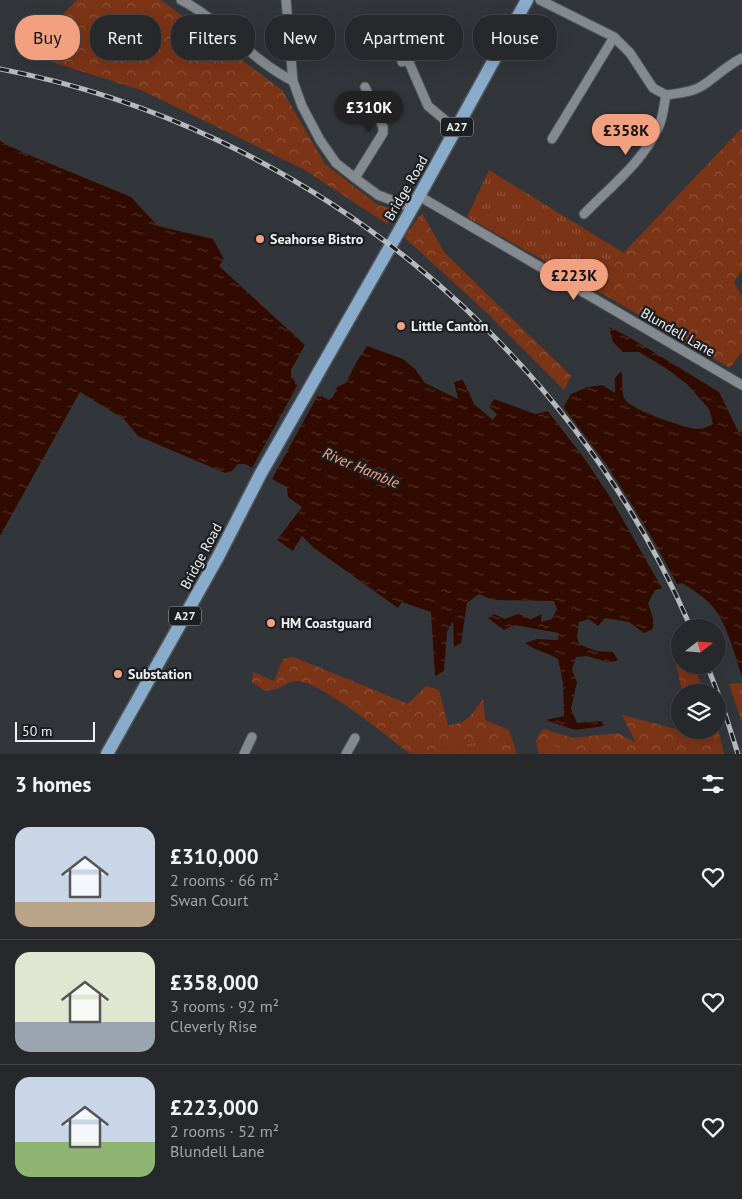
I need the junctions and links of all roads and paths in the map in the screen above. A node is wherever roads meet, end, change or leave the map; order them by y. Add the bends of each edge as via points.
1 (181, 0) edge
2 (286, 0) edge
3 (527, 0) edge
4 (540, 0) edge
5 (614, 37) junction
6 (742, 58) edge
7 (409, 60) edge
8 (293, 80) junction
9 (365, 87) dead end
10 (666, 95) junction
11 (456, 129) junction
12 (552, 139) dead end
13 (355, 178) junction
14 (419, 196) junction
15 (412, 208) junction
16 (584, 214) dead end
17 (742, 385) edge
18 (252, 738) dead end
19 (356, 738) dead end
20 (107, 754) edge
21 (244, 754) edge
22 (346, 754) edge

1 - 8 street via 200,10 275,72
2 - 8 street
3 - 11 main road, Bridge Road / A27
4 - 5 street
5 - 10 street via 630,53 653,88
5 - 12 street
6 - 10 street via 692,91
7 - 11 street via 428,106
8 - 13 street via 320,140 336,163
9 - 13 street via 383,133
10 - 16 street via 660,124 642,155
11 - 14 main road, Bridge Road / A27
13 - 15 street via 378,195
14 - 15 main road, Bridge Road / A27
14 - 17 street, Blundell Lane
15 - 20 main road, Bridge Road / A27
18 - 21 street
19 - 22 street

